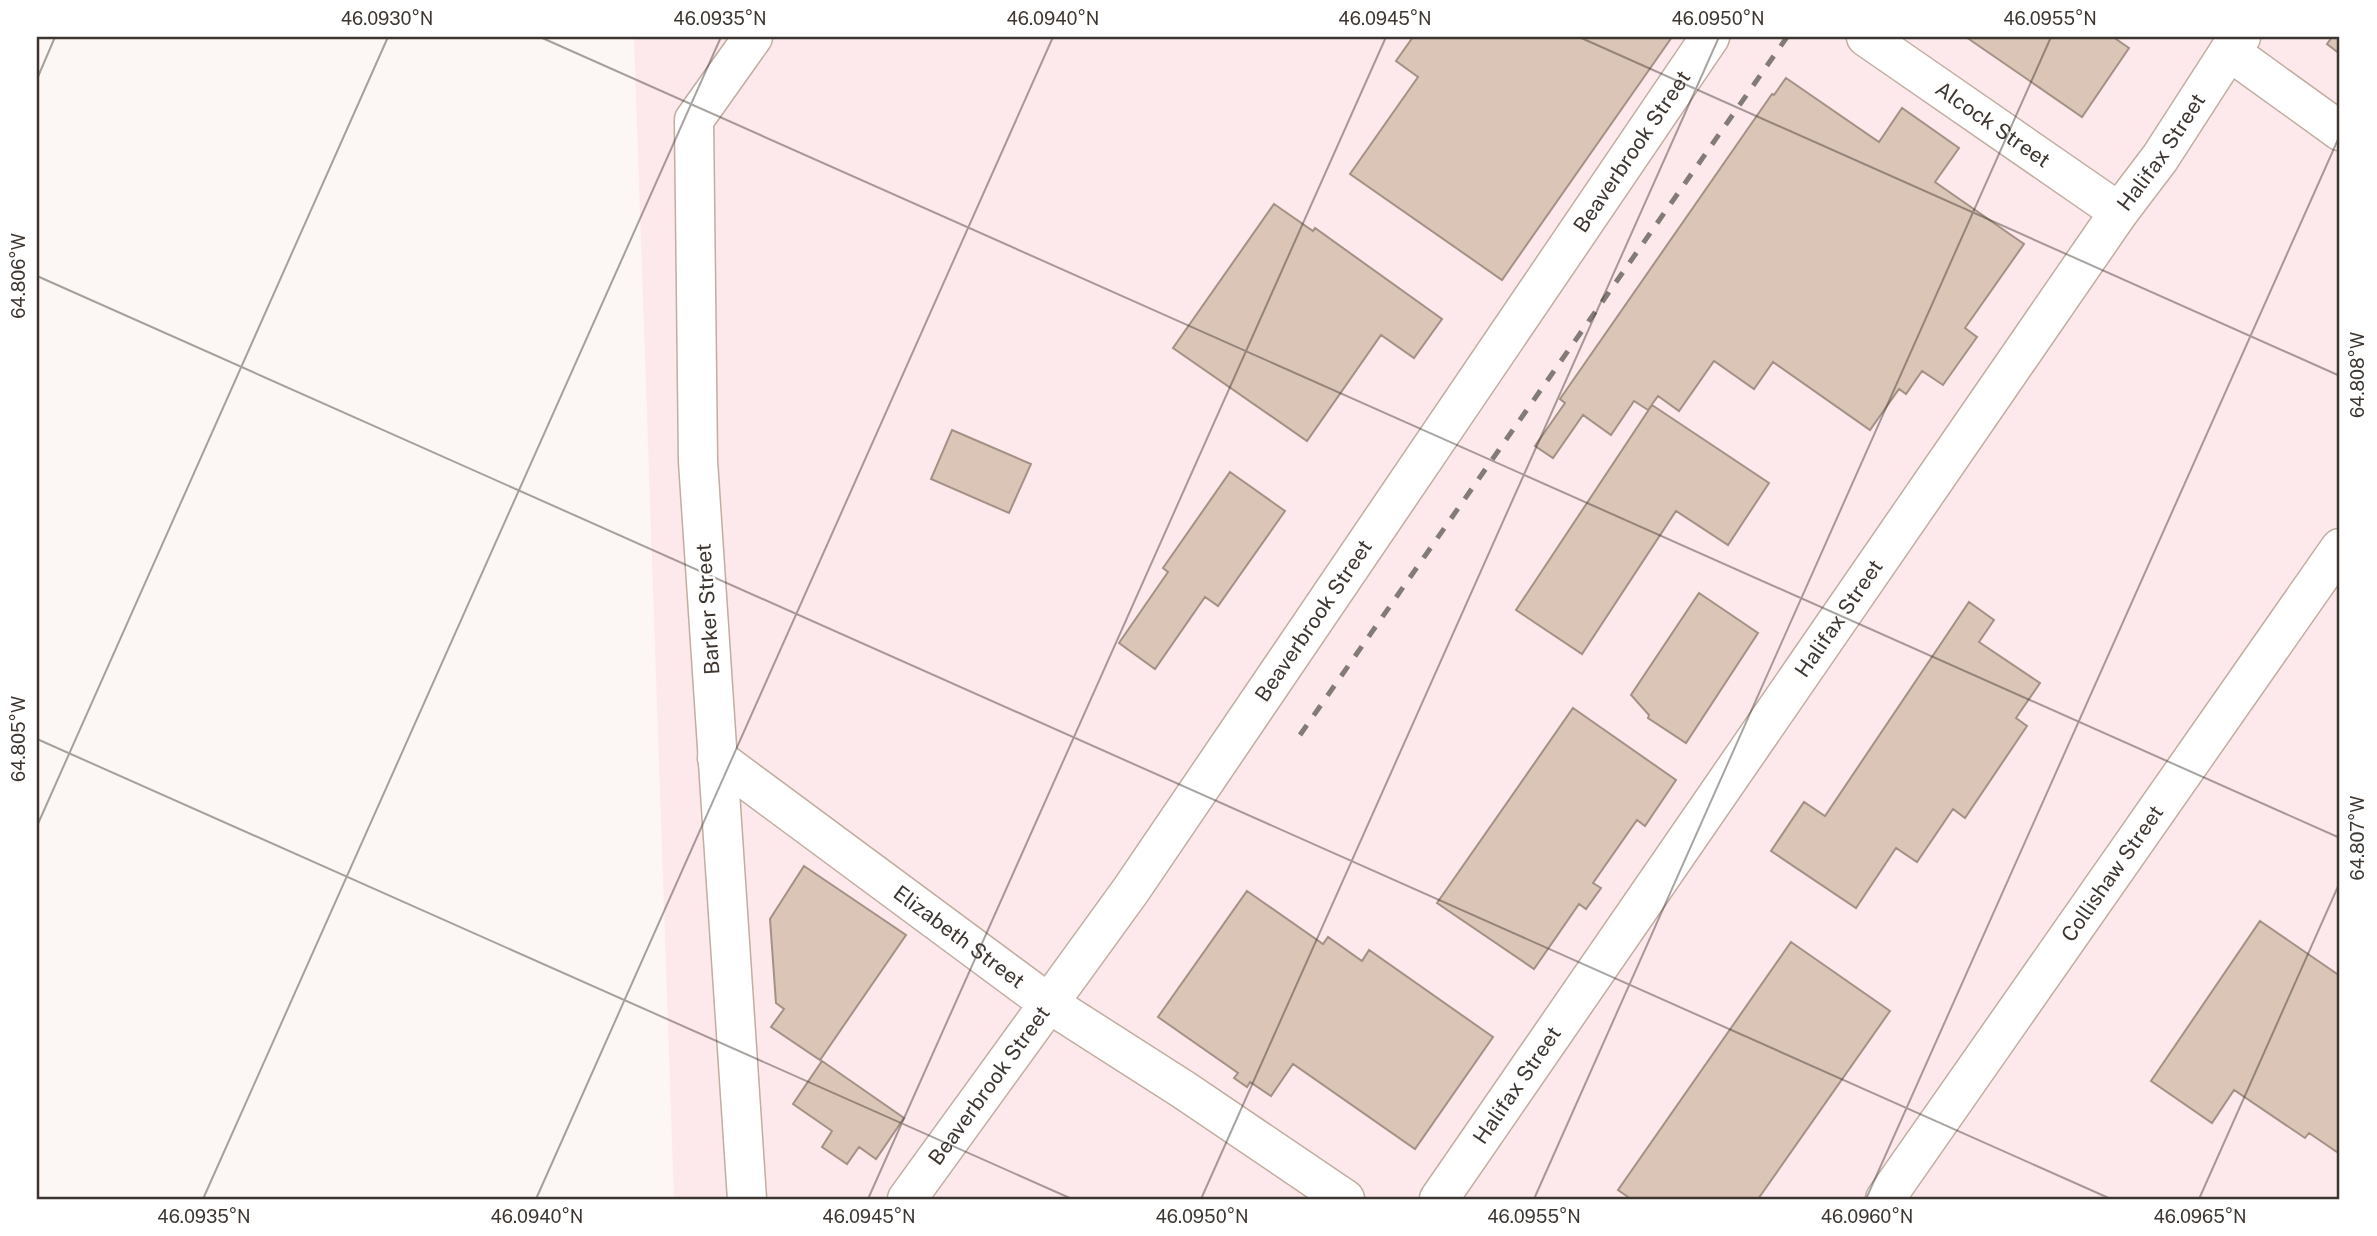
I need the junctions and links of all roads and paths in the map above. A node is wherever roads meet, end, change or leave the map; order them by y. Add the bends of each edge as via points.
1 (753, 37) edge
2 (1710, 37) edge
3 (1866, 37) edge
4 (2235, 44) edge
5 (2340, 131) edge
6 (2119, 212) junction
7 (2340, 548) edge
8 (718, 758) junction
9 (1048, 1003) junction
10 (747, 1199) edge
11 (907, 1199) edge
12 (1345, 1199) edge
13 (1439, 1199) edge
14 (1885, 1199) edge

1 - 8 street, Barker Street via 694,120 698,461
2 - 9 street, Beaverbrook Street via 1131,890
3 - 6 street, Alcock Street
4 - 5 street
4 - 6 street, Halifax Street
6 - 13 street, Halifax Street
7 - 14 street, Collishaw Street
8 - 9 street, Elizabeth Street
8 - 10 street, Barker Street
9 - 11 street, Beaverbrook Street
9 - 12 street, Elizabeth Street

